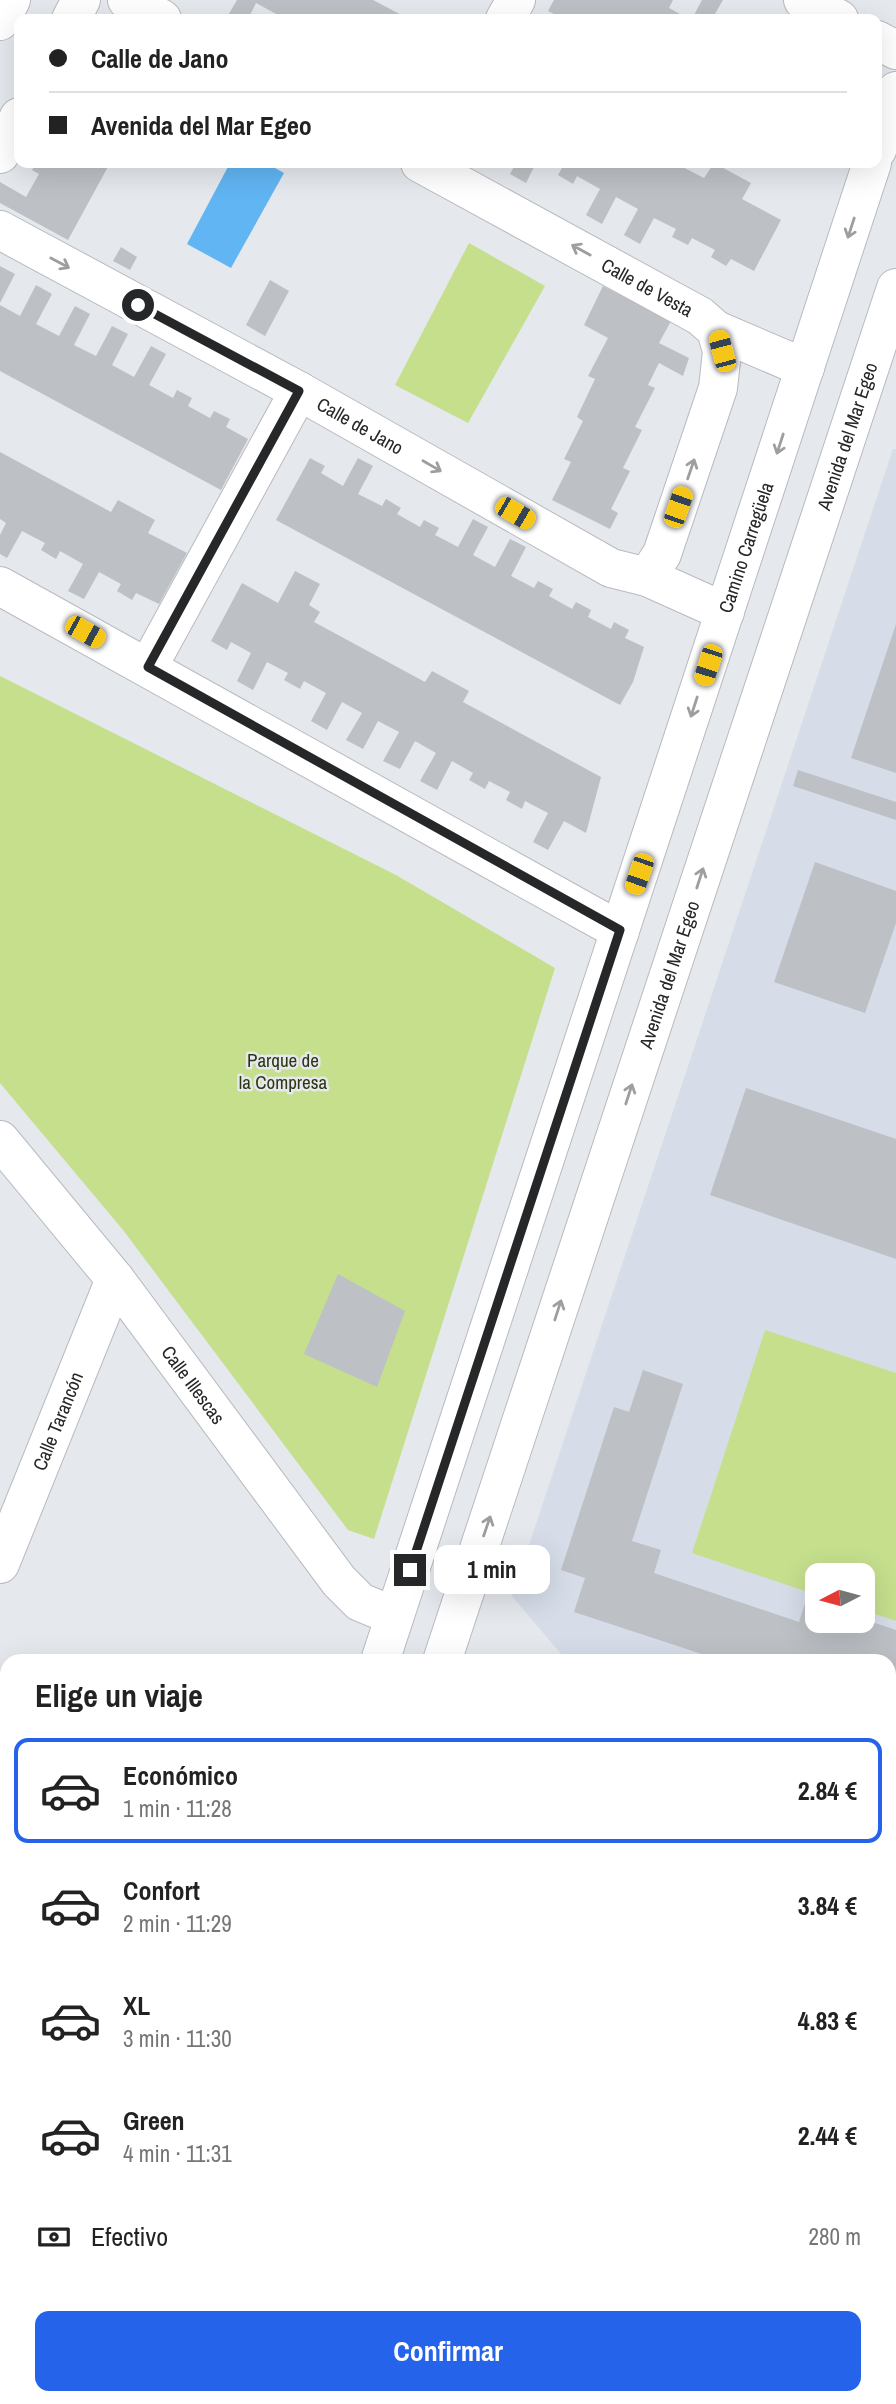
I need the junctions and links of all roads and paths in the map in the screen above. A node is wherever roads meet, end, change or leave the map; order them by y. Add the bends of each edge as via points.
1 (11, 0) edge
2 (127, 0) edge
3 (803, 0) edge
4 (153, 14) edge
5 (830, 14) edge
6 (0, 21) edge
7 (896, 91) edge
8 (14, 127) edge
9 (882, 134) edge
10 (0, 154) edge
11 (430, 168) edge
12 (870, 168) edge
13 (0, 230) edge
14 (896, 288) edge
15 (716, 330) junction
16 (805, 368) junction
17 (299, 391) junction
18 (647, 577) junction
19 (0, 586) edge
20 (725, 612) junction
21 (148, 667) junction
22 (620, 930) junction
23 (0, 1140) edge
24 (115, 1279) junction
25 (0, 1564) edge
26 (394, 1616) junction
27 (382, 1654) edge
28 (444, 1654) edge

1 - 6 street
2 - 4 street
3 - 5 street
7 - 9 street
8 - 10 street
15 -> 11 street, Calle de Vesta via 700,316
12 -> 16 street, Camino Carregüela
13 -> 17 street, Calle de Jano
28 -> 14 street, Avenida del Mar Egeo
15 - 16 street, Calle de Vesta
18 -> 15 street via 662,554 718,388 722,351
16 -> 20 street, Camino Carregüela
17 -> 18 street, Calle de Jano via 611,568
17 - 21 street
18 - 20 street, Calle de Jano
19 - 21 street
20 -> 22 street, Camino Carregüela
21 - 22 street
22 - 26 street
23 - 24 street, Calle Illescas
24 - 25 street, Calle Tarancón
24 - 26 street, Calle Illescas via 339,1581 360,1602
26 - 27 street

